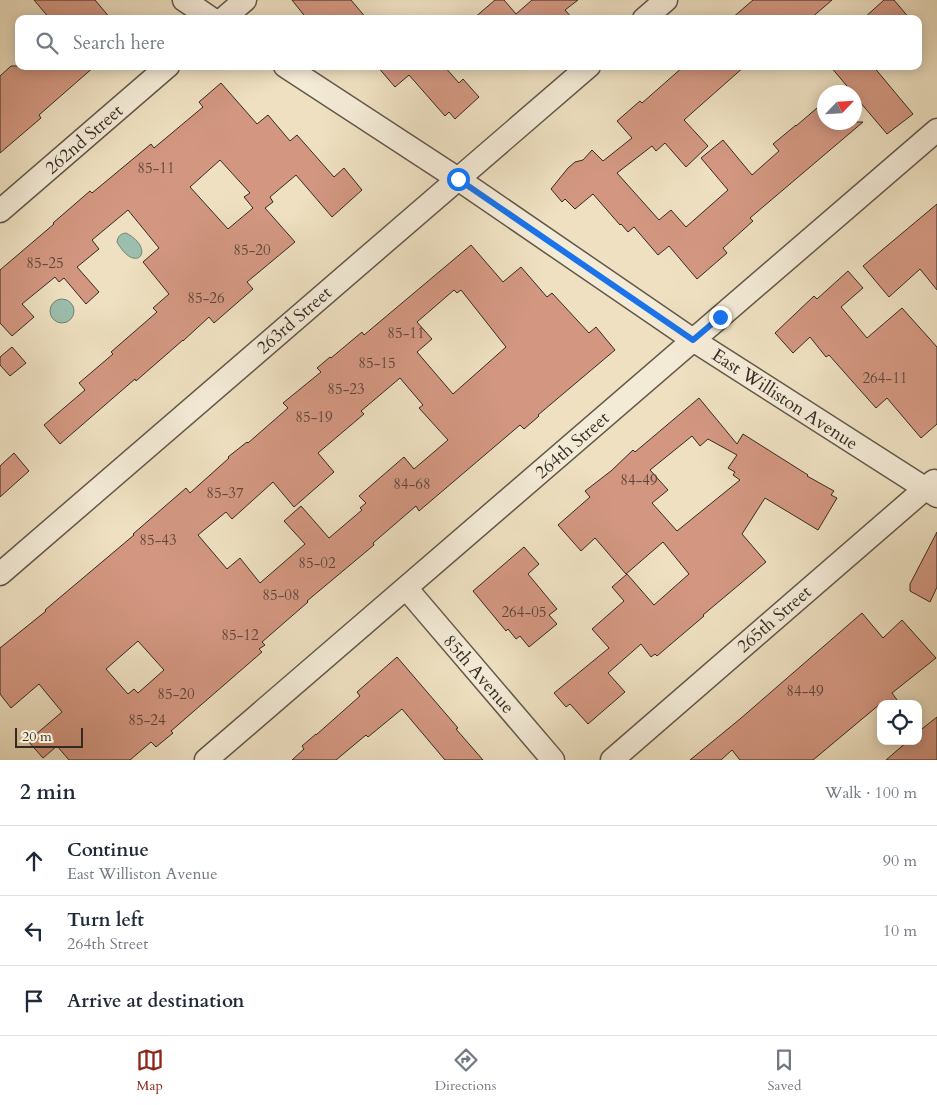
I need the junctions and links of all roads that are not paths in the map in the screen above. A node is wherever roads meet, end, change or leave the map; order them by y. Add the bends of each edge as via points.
1 (184, 0) edge
2 (244, 0) edge
3 (666, 0) edge
4 (206, 15) edge
5 (227, 15) edge
6 (649, 15) edge
7 (163, 70) edge
8 (291, 70) edge
9 (584, 70) edge
10 (937, 130) edge
11 (458, 179) junction
12 (0, 211) edge
13 (693, 340) junction
14 (933, 488) edge
15 (0, 574) edge
16 (406, 588) junction
17 (206, 760) edge
18 (553, 760) edge
19 (612, 760) edge

1 - 4 street
2 - 5 street
3 - 6 street
7 - 12 street, 262nd Street
8 - 11 street, East Williston Avenue
9 - 11 street, 263rd Street
10 - 13 street, 264th Street
11 - 13 street, East Williston Avenue
11 - 15 street, 263rd Street
13 - 14 street, East Williston Avenue
13 - 16 street, 264th Street
14 - 19 street, 265th Street
16 - 17 street, 264th Street
16 - 18 street, 85th Avenue

